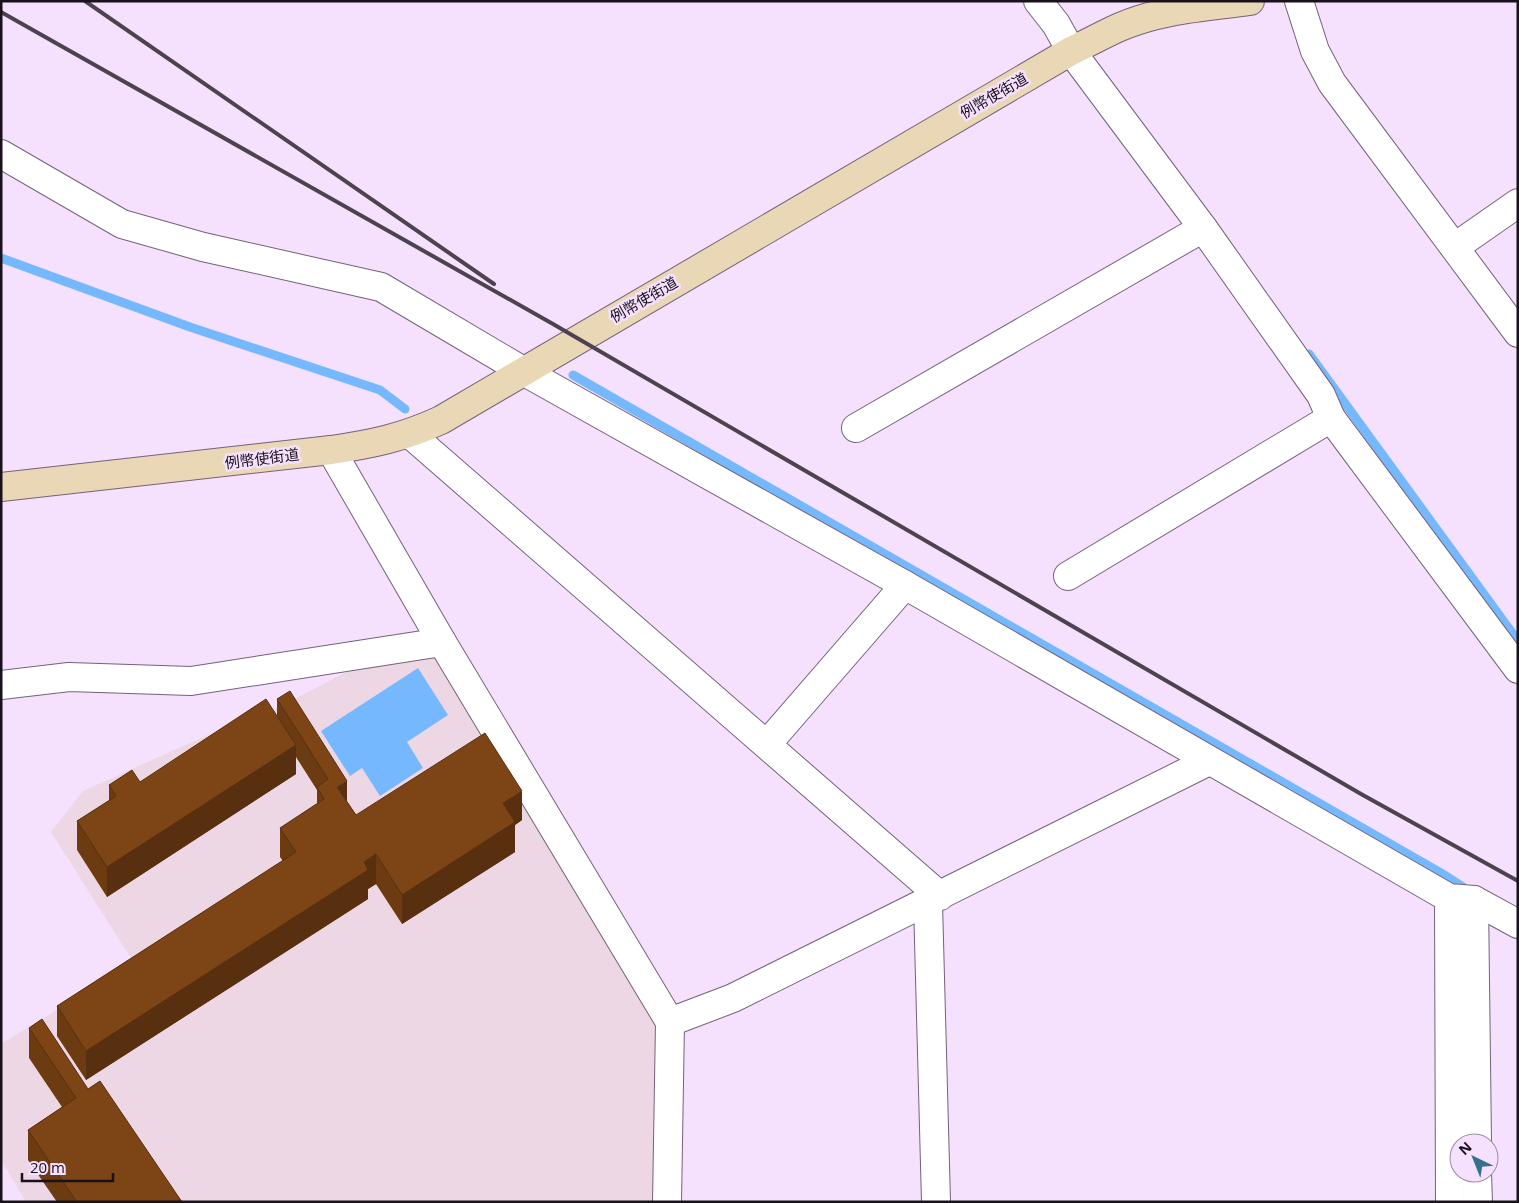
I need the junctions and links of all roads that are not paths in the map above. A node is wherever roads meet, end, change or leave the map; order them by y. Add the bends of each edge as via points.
1 (1038, 1) edge
2 (1250, 1) edge
3 (1299, 1) edge
4 (1071, 51) junction
5 (1, 154) edge
6 (1518, 203) edge
7 (1203, 228) junction
8 (1455, 247) junction
9 (1518, 333) edge
10 (523, 371) junction
11 (1332, 418) junction
12 (856, 428) dead end
13 (410, 434) junction
14 (331, 450) junction
15 (1, 487) edge
16 (1068, 576) dead end
17 (905, 585) junction
18 (442, 642) junction
19 (1518, 669) edge
20 (1, 685) edge
21 (767, 744) junction
22 (1209, 761) junction
23 (934, 899) junction
24 (1462, 899) junction
25 (1518, 924) edge
26 (670, 1022) junction
27 (1476, 1133) edge
28 (1478, 1183) edge
29 (667, 1202) edge
30 (936, 1202) edge
31 (1450, 1202) edge
32 (1478, 1202) edge

1 - 4 street
2 - 4 main road, 例幣使街道 via 1150,17 1121,26
3 - 8 street via 1315,50 1332,82
4 - 7 street
4 - 10 main road, 例幣使街道
5 - 10 street via 122,224 203,247 381,286
6 - 8 street
7 - 11 street via 1321,395
7 - 12 street
8 - 9 street
10 - 13 main road, 例幣使街道 via 441,420
10 - 17 street
11 - 16 street
11 - 19 street
13 - 14 main road, 例幣使街道
13 - 21 street
14 - 15 main road, 例幣使街道
14 - 18 street
17 - 21 street
17 - 22 street
18 - 20 street via 191,681 69,677
18 - 26 street
21 - 23 street
22 - 23 street
22 - 24 street
23 - 26 street via 734,998
23 - 30 street
24 - 25 street
24 - 27 street
24 - 31 street
26 - 29 street
28 - 32 street

